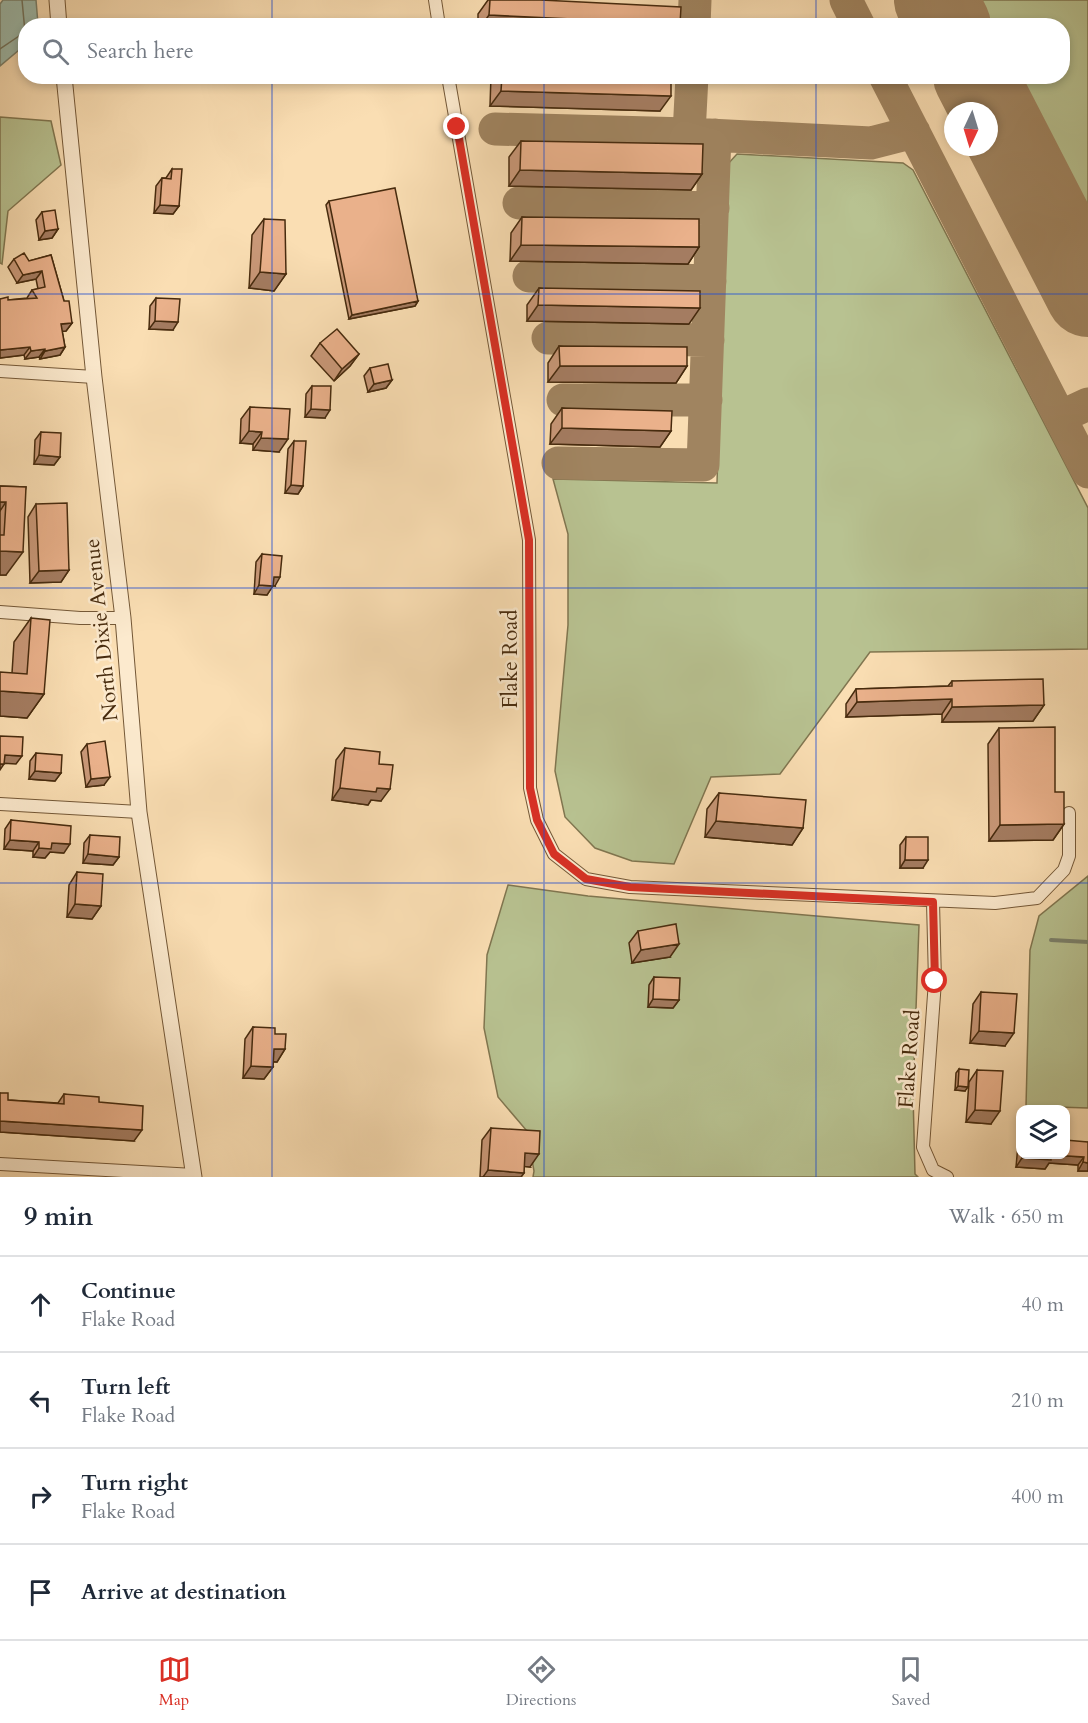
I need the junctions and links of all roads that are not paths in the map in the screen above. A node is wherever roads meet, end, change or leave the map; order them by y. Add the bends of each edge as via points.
1 (57, 0) edge
2 (435, 0) edge
3 (58, 18) edge
4 (438, 18) edge
5 (65, 84) edge
6 (449, 84) edge
7 (0, 371) edge
8 (94, 377) junction
9 (0, 612) edge
10 (123, 618) junction
11 (0, 804) edge
12 (139, 812) junction
13 (1069, 813) dead end
14 (933, 902) junction
15 (0, 1164) edge
16 (33, 1172) edge
17 (194, 1176) edge
18 (947, 1177) edge

1 - 3 street
2 - 4 street
5 - 8 street, North Dixie Avenue
6 - 14 street, Flake Road via 529,540 530,788 537,820 554,854 586,879 630,887
7 - 8 street
8 - 10 street, North Dixie Avenue
9 - 10 street
10 - 12 street, North Dixie Avenue
11 - 12 street
12 - 17 street, North Dixie Avenue
13 - 14 street, Flake Road via 1069,856 1064,870 1037,898 995,903
14 - 18 street, Flake Road via 935,981 922,1147 933,1170
15 - 16 street
16 - 17 street

